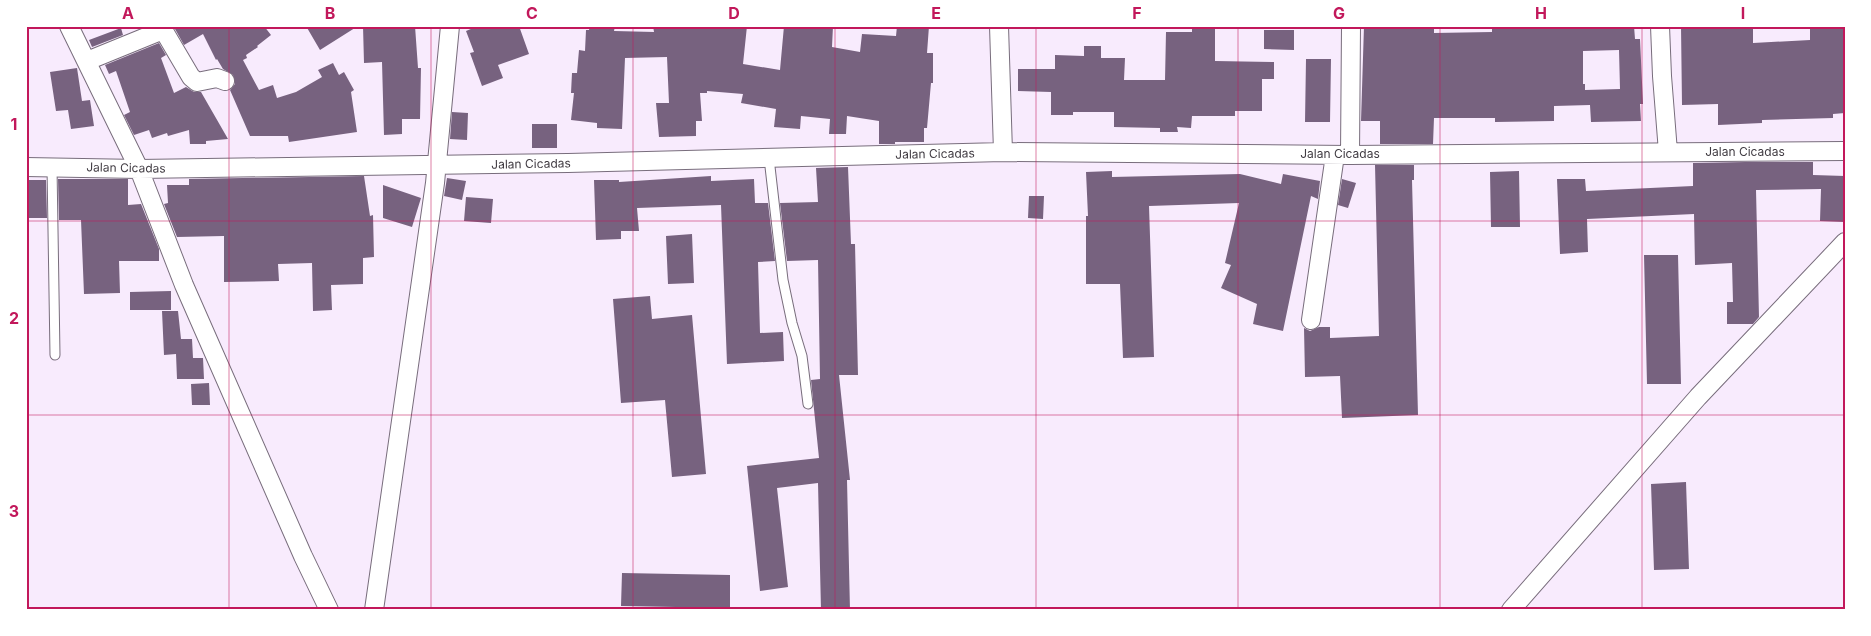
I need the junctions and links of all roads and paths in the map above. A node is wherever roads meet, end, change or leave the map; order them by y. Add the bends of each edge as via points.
1 (69, 26) edge
2 (450, 26) edge
3 (999, 26) edge
4 (1351, 26) edge
5 (1660, 26) edge
6 (162, 28) edge
7 (87, 61) junction
8 (225, 82) dead end
9 (1845, 151) edge
10 (1003, 152) junction
11 (1668, 152) junction
12 (1342, 155) junction
13 (769, 158) junction
14 (436, 165) junction
15 (26, 167) edge
16 (52, 167) junction
17 (139, 169) junction
18 (1845, 242) edge
19 (1311, 320) dead end
20 (55, 355) dead end
21 (808, 404) dead end
22 (329, 610) edge
23 (374, 610) edge
24 (1511, 610) edge

1 - 7 street
2 - 14 street
3 - 10 street
4 - 12 street
5 - 11 street
6 - 7 street
6 - 8 street via 191,77 197,82 217,78
7 - 17 street
9 - 11 street, Jalan Cicadas
10 - 12 street, Jalan Cicadas
10 - 13 street, Jalan Cicadas
11 - 12 street, Jalan Cicadas
12 - 19 street
13 - 14 street, Jalan Cicadas
13 - 21 lane via 783,280 802,356
14 - 17 street, Jalan Cicadas
14 - 23 street
15 - 16 street, Jalan Cicadas
16 - 17 street, Jalan Cicadas
16 - 20 lane
17 - 22 street via 184,285
18 - 24 street via 1698,398

